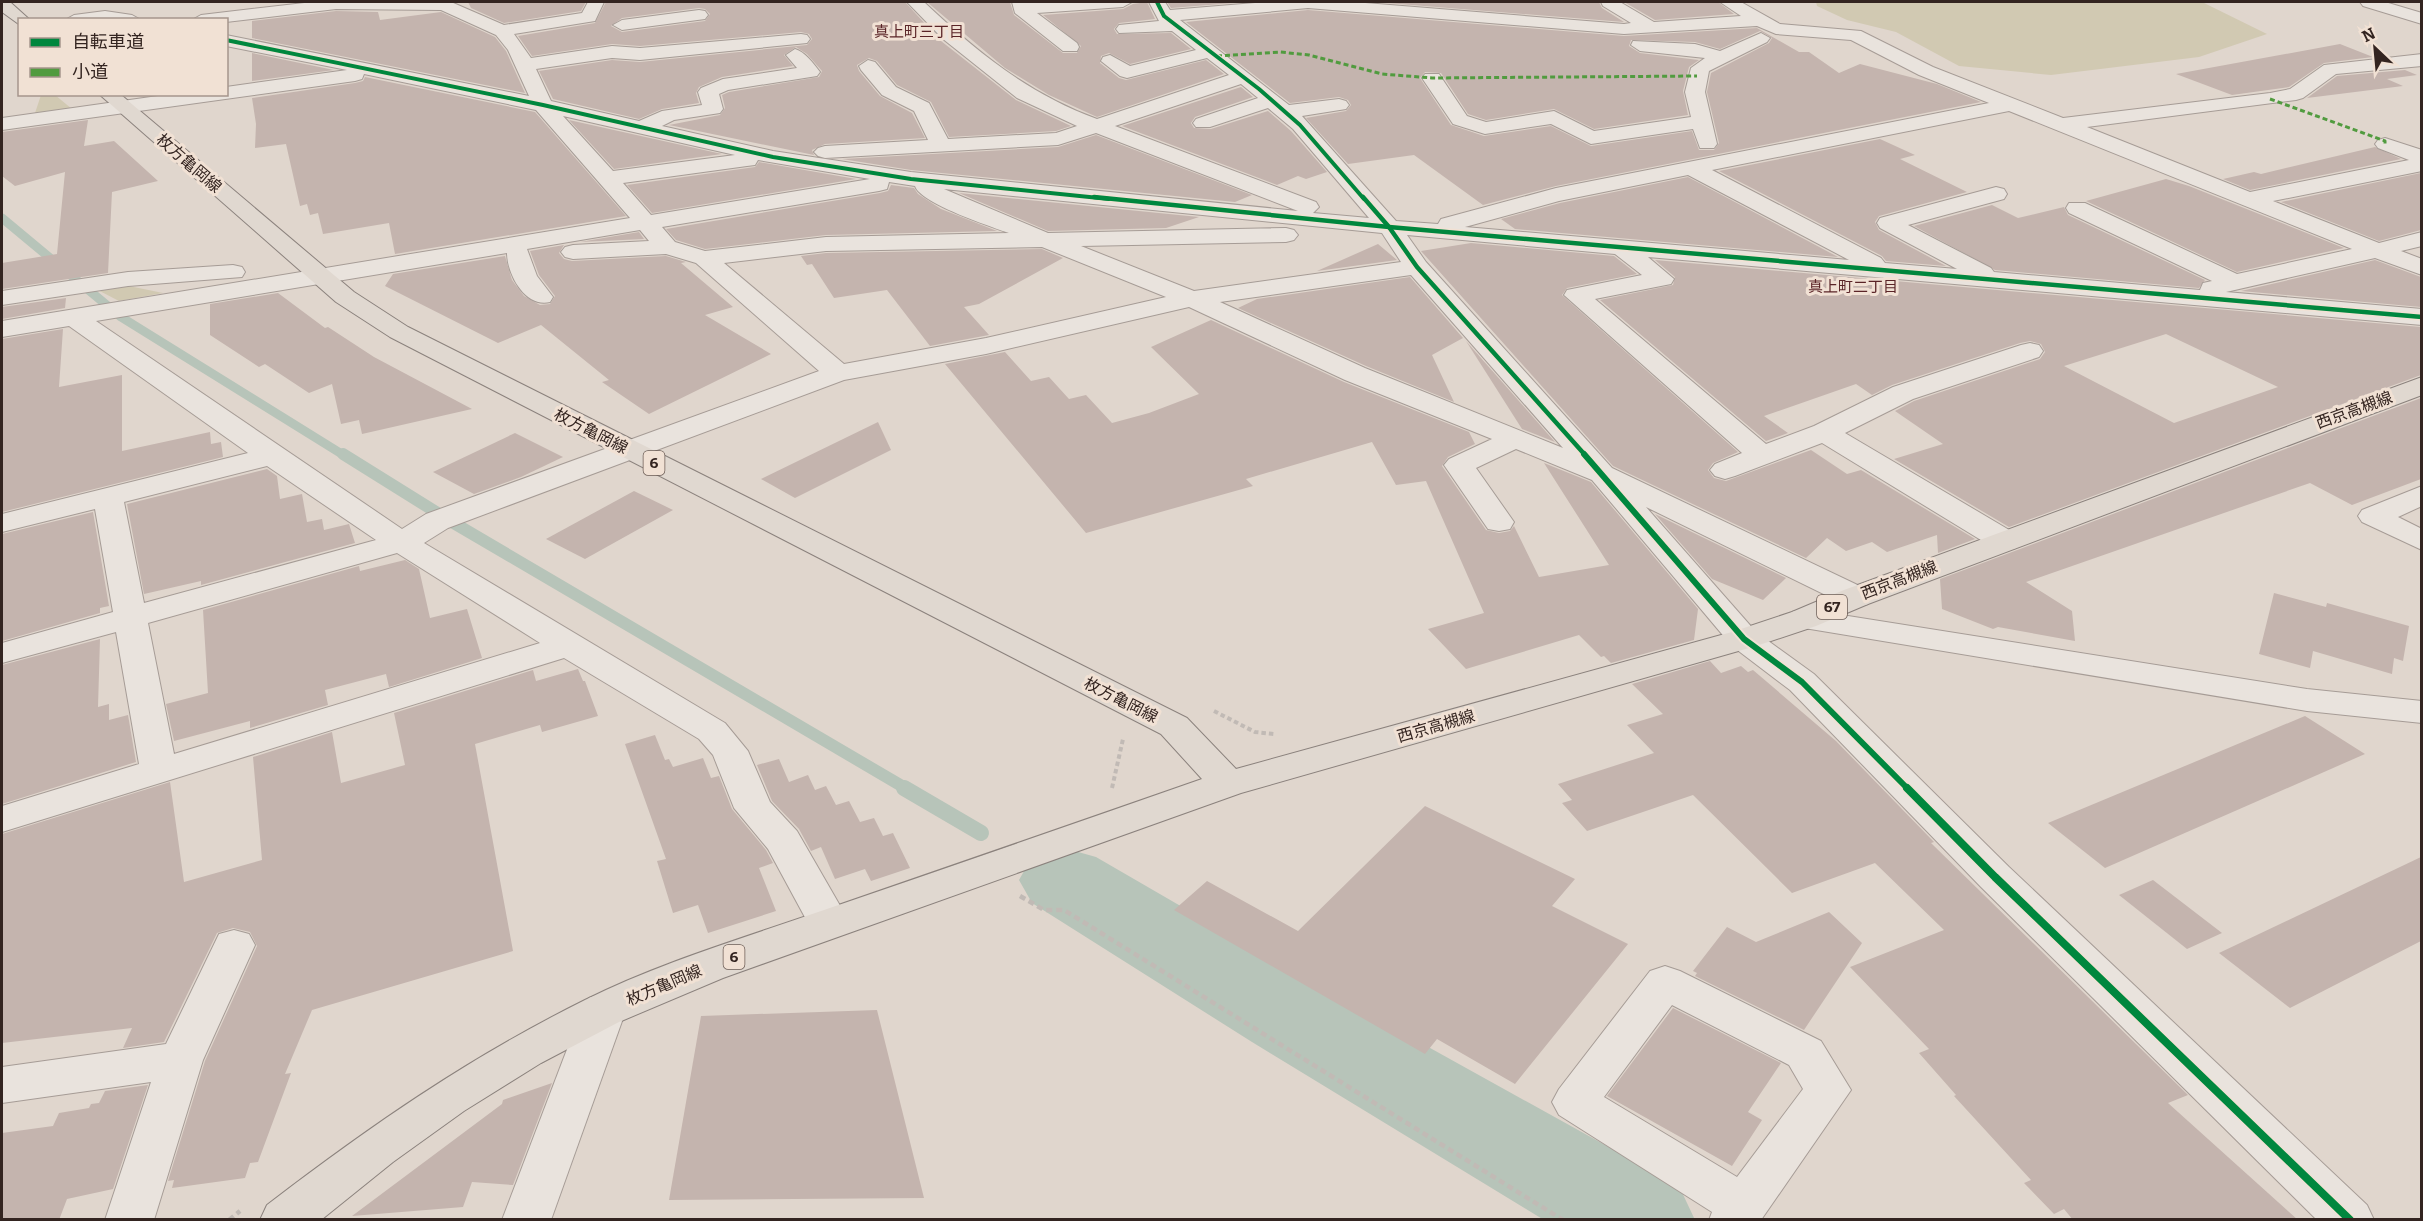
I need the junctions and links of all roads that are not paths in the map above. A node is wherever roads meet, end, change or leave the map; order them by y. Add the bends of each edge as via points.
1 (596, 2) edge
2 (915, 2) edge
3 (1123, 2) edge
4 (1609, 2) edge
5 (1729, 2) edge
6 (2369, 2) edge
7 (336, 3) edge
8 (446, 3) edge
9 (2, 5) edge
10 (1020, 5) edge
11 (1165, 14) edge
12 (18, 18) edge
13 (90, 18) edge
14 (118, 18) edge
15 (217, 18) edge
16 (2421, 19) edge
17 (622, 25) dead end
18 (1650, 27) junction
19 (1125, 29) dead end
20 (1760, 29) junction
21 (502, 31) junction
22 (228, 40) edge
23 (1555, 40) dead end
24 (1070, 46) dead end
25 (714, 47) junction
26 (1211, 52) junction
27 (1722, 57) junction
28 (2421, 60) edge
29 (1110, 62) dead end
30 (524, 65) junction
31 (868, 66) dead end
32 (1142, 68) junction
33 (377, 72) junction
34 (1243, 77) junction
35 (1432, 78) dead end
36 (228, 93) edge
37 (1194, 94) junction
38 (189, 96) edge
39 (116, 101) edge
40 (543, 105) junction
41 (1339, 105) dead end
42 (2010, 105) junction
43 (1278, 106) junction
44 (1701, 122) junction
45 (1203, 123) dead end
46 (2, 124) edge
47 (2059, 124) junction
48 (642, 127) junction
49 (1098, 128) junction
50 (940, 144) junction
51 (2385, 144) dead end
52 (773, 157) junction
53 (2421, 158) edge
54 (2421, 164) edge
55 (1702, 165) junction
56 (606, 179) junction
57 (911, 179) junction
58 (1996, 194) dead end
59 (2248, 199) junction
60 (2077, 208) dead end
61 (646, 222) junction
62 (1350, 223) junction
63 (1391, 230) junction
64 (1426, 230) junction
65 (1043, 238) junction
66 (2421, 239) edge
67 (667, 247) junction
68 (1622, 247) junction
69 (2379, 251) junction
70 (518, 254) junction
71 (418, 258) junction
72 (704, 258) junction
73 (1417, 267) junction
74 (2421, 268) edge
75 (1886, 270) junction
76 (316, 272) junction
77 (1994, 280) junction
78 (2234, 282) junction
79 (541, 297) dead end
80 (2, 298) edge
81 (1192, 299) junction
82 (2216, 299) junction
83 (73, 317) junction
84 (2421, 317) edge
85 (2, 329) edge
86 (2030, 351) dead end
87 (838, 373) junction
88 (2421, 385) edge
89 (1824, 432) junction
90 (1518, 438) junction
91 (627, 450) junction
92 (271, 456) junction
93 (1761, 456) junction
94 (1725, 470) dead end
95 (1602, 474) junction
96 (2421, 495) edge
97 (108, 496) junction
98 (1499, 522) dead end
99 (2, 523) edge
100 (2004, 541) junction
101 (2421, 541) edge
102 (403, 542) junction
103 (1856, 597) junction
104 (131, 618) junction
105 (1804, 619) junction
106 (1744, 639) junction
107 (567, 646) junction
108 (2, 653) edge
109 (2421, 712) edge
110 (159, 770) junction
111 (1228, 784) junction
112 (2, 819) edge
113 (829, 923) junction
114 (234, 945) dead end
115 (604, 1010) junction
116 (181, 1060) junction
117 (2, 1085) edge
118 (1738, 1212) edge
119 (129, 1220) edge
120 (284, 1220) edge
121 (526, 1220) edge
122 (2349, 1220) edge

1 - 21 street via 589,17
2 - 49 street via 949,36 1024,93
3 - 10 street
4 - 18 street
5 - 20 street
6 - 16 street
7 - 8 street
7 - 15 street
8 - 21 street
9 - 12 main road
10 - 24 street
11 - 18 street via 1308,3 1624,29
11 - 19 street
11 - 26 street
13 - 14 street
17 - 25 street via 694,10 709,29
18 - 20 street
20 - 27 street
20 - 42 street via 1855,35 1926,71
21 - 30 street
22 - 33 street
23 - 27 street via 1695,50
25 - 30 street via 640,54 612,52
25 - 48 street via 798,47 810,72 723,85 708,92 713,109 669,116
26 - 32 street
26 - 34 street
27 - 44 street via 1700,68 1697,76 1695,92
28 - 47 street via 2331,69 2296,94 2270,99
29 - 32 street via 1127,72
30 - 40 street
31 - 50 street via 890,91 922,107
32 - 37 street
33 - 36 street
33 - 40 street
34 - 37 street
34 - 43 street
35 - 44 street via 1460,120 1485,128 1554,117 1591,138
37 - 49 street
38 - 39 street
39 - 46 street
39 - 76 main road, 枚方亀岡線 / 6
40 - 48 street
40 - 56 street
41 - 43 street
42 - 47 street
42 - 55 street
43 - 45 street
43 - 63 street via 1300,125
44 - 55 street
47 - 59 street
48 - 52 street
49 - 50 street via 1058,139
49 - 62 street
50 - 52 street via 868,140
51 - 53 street
52 - 56 street
52 - 57 street
54 - 59 street
55 - 64 street via 1556,195
55 - 75 street
56 - 61 street
57 - 61 street
57 - 62 street
57 - 65 street via 951,202
58 - 77 street via 1888,224
59 - 69 street
60 - 78 street
61 - 67 street
61 - 71 street
62 - 63 street
63 - 64 street
63 - 65 street
63 - 73 street
64 - 68 street
65 - 72 street via 826,244
65 - 81 street
66 - 69 street
67 - 70 street
67 - 72 street
68 - 75 street
68 - 93 street via 1662,279 1576,295
69 - 74 street
69 - 78 street
70 - 71 street
70 - 79 street via 525,278
71 - 76 street
72 - 87 street
73 - 81 street
73 - 95 street
75 - 77 street
76 - 80 street via 128,279
76 - 83 street
76 - 91 main road, 枚方亀岡線 / 6 via 345,297 399,332
77 - 82 street
78 - 82 street via 2212,288
81 - 87 street via 986,346
81 - 90 street via 1355,374
82 - 84 street
83 - 85 street
83 - 92 street
86 - 89 street via 1903,393
87 - 91 street
88 - 100 main road, 西京高槻線 / 67
89 - 93 street
89 - 100 street
90 - 95 street
90 - 98 street via 1460,465
91 - 102 street via 437,521
91 - 111 main road, 枚方亀岡線 / 6 via 1174,726
92 - 97 street
92 - 102 street
93 - 94 street
95 - 103 street
95 - 106 street
96 - 101 street via 2373,516
97 - 99 street
97 - 104 street
100 - 103 main road, 西京高槻線 / 67
102 - 104 street
102 - 107 street
103 - 105 main road, 西京高槻線 / 67
104 - 108 street
104 - 110 street
105 - 106 main road, 西京高槻線 / 67
105 - 109 street via 2307,700
106 - 111 main road, 西京高槻線 / 67
106 - 122 street via 1802,682 1995,877
107 - 110 street
107 - 113 street via 712,731 730,751 753,808 783,841
110 - 112 street
111 - 113 main road, 枚方亀岡線 / 6
113 - 115 main road, 枚方亀岡線 / 6
114 - 116 street
115 - 120 main road, 枚方亀岡線 / 6 via 525,1051 448,1098
115 - 121 street
116 - 117 street
116 - 119 street
118 - 118 street via 1575,1102 1665,982 1805,1053 1828,1090

